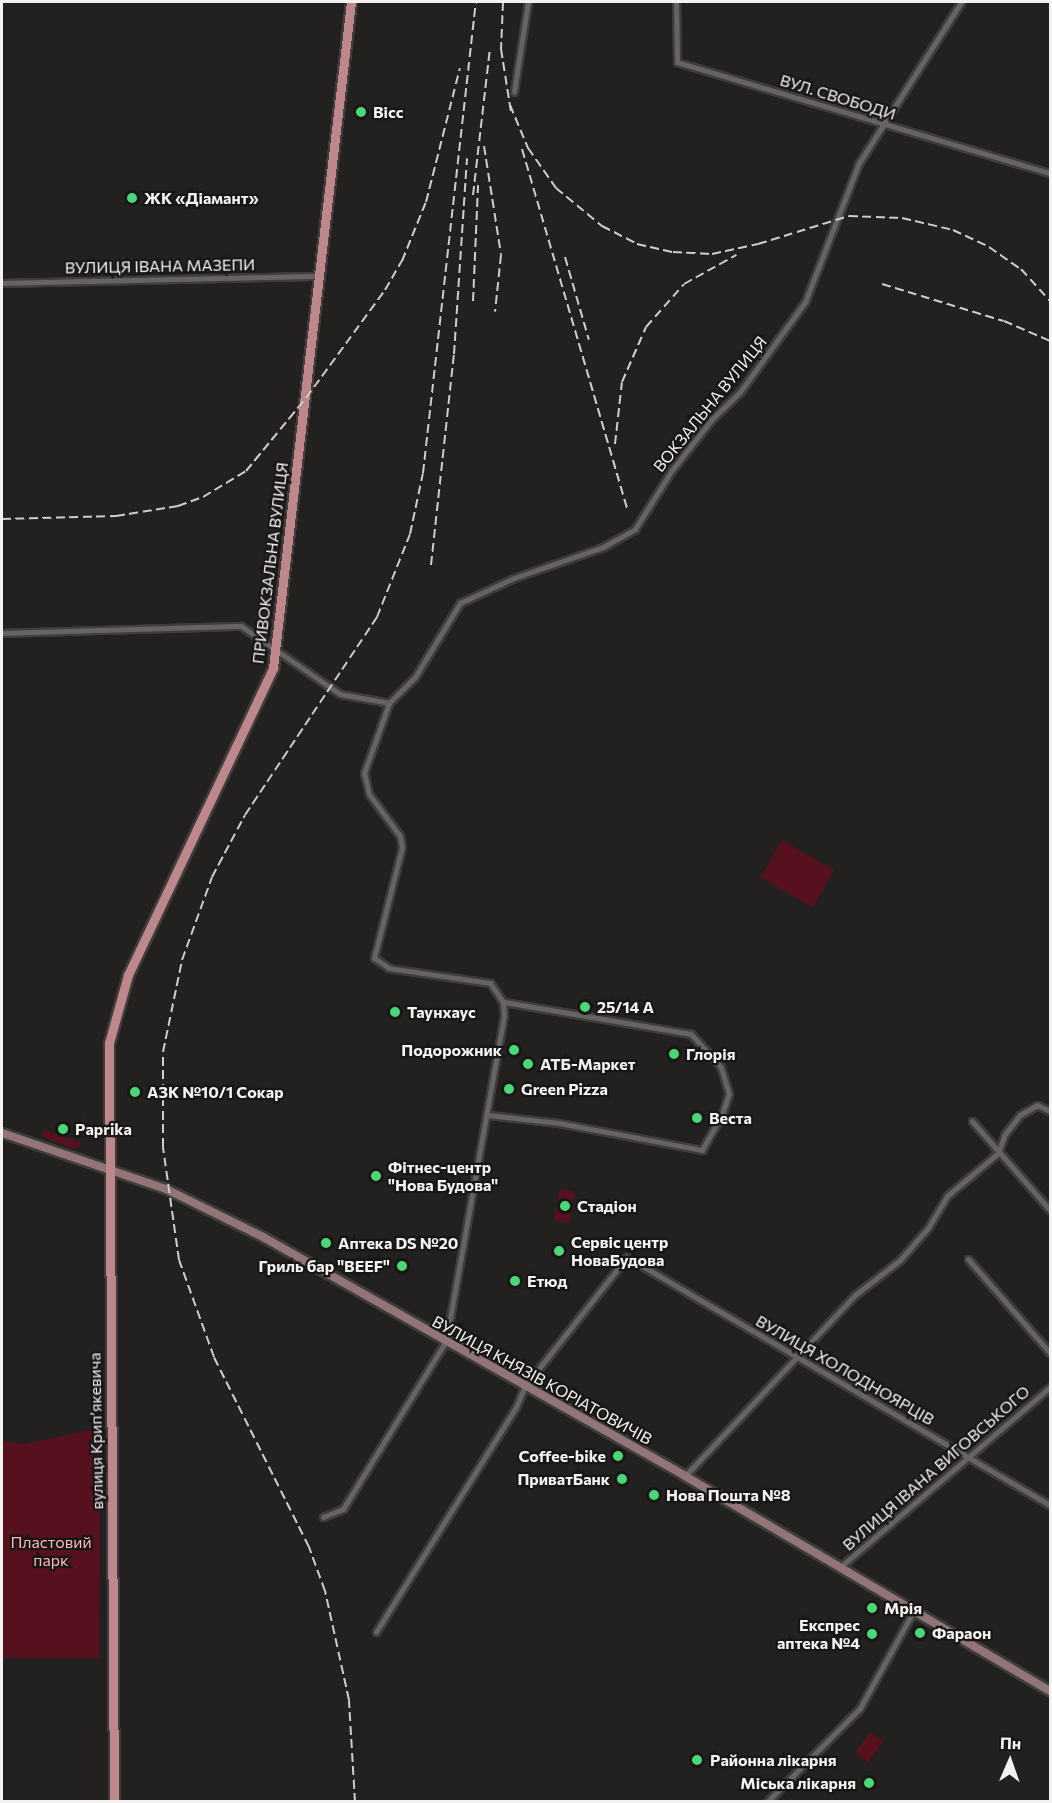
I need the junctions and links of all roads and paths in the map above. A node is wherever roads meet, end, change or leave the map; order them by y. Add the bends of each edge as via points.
1 (351, 2) edge
2 (528, 2) edge
3 (676, 2) edge
4 (961, 2) edge
5 (514, 92) dead end
6 (884, 126) junction
7 (1050, 173) edge
8 (320, 276) junction
9 (2, 283) edge
10 (2, 633) edge
11 (277, 648) junction
12 (389, 703) junction
13 (503, 1002) junction
14 (1050, 1110) edge
15 (488, 1115) junction
16 (972, 1121) dead end
17 (2, 1133) edge
18 (999, 1150) junction
19 (107, 1168) junction
20 (1050, 1210) edge
21 (968, 1259) dead end
22 (446, 1341) junction
23 (1050, 1353) edge
24 (798, 1358) junction
25 (525, 1386) junction
26 (1050, 1387) edge
27 (968, 1457) junction
28 (685, 1476) junction
29 (1050, 1505) edge
30 (323, 1517) dead end
31 (839, 1568) junction
32 (913, 1612) junction
33 (376, 1632) dead end
34 (1050, 1691) edge
35 (114, 1802) edge
36 (767, 1802) edge

1 - 8 main road, ПРИВОКЗАЛЬНА ВУЛИЦЯ
2 - 5 street
3 - 6 street, ВУЛ. СВОБОДИ via 677,62
4 - 6 street, ВОКЗАЛЬНА ВУЛИЦЯ
6 - 7 street, ВУЛ. СВОБОДИ
6 - 12 street, ВОКЗАЛЬНА ВУЛИЦЯ via 859,163 805,303 740,392 712,419 672,470 635,529 603,547 514,578 460,603 416,677
8 - 9 street, ВУЛИЦЯ ІВАНА МАЗЕПИ
8 - 11 main road, ПРИВОКЗАЛЬНА ВУЛИЦЯ
10 - 11 street via 241,626
11 - 12 street via 340,694
11 - 19 main road, ПРИВОКЗАЛЬНА ВУЛИЦЯ via 273,668 128,975 109,1043
12 - 13 street via 364,773 369,794 400,836 402,847 374,958 389,968 490,983
13 - 15 street
13 - 15 street via 691,1034 722,1067 729,1094 702,1150 559,1123
14 - 18 street via 1041,1105 1028,1108 1008,1128
15 - 22 street
16 - 18 street
17 - 19 main road, ВУЛИЦЯ КНЯЗІВ КОРІАТОВИЧІВ
18 - 20 street
18 - 24 street via 952,1190 906,1254 882,1278 855,1295
19 - 22 main road, ВУЛИЦЯ КНЯЗІВ КОРІАТОВИЧІВ via 166,1189 263,1237
19 - 35 main road, вулиця Крипʼякевича
21 - 23 street
22 - 25 main road, ВУЛИЦЯ КНЯЗІВ КОРІАТОВИЧІВ
22 - 30 street via 343,1509
24 - 25 street, ВУЛИЦЯ ХОЛОДНОЯРЦІВ via 627,1257
24 - 27 street, ВУЛИЦЯ ХОЛОДНОЯРЦІВ
24 - 28 street
25 - 28 main road, ВУЛИЦЯ КНЯЗІВ КОРІАТОВИЧІВ
25 - 33 street via 516,1407
26 - 27 street, ВУЛИЦЯ ІВАНА ВИГОВСЬКОГО
27 - 29 street, ВУЛИЦЯ ХОЛОДНОЯРЦІВ
27 - 31 street, ВУЛИЦЯ ІВАНА ВИГОВСЬКОГО
28 - 31 main road, ВУЛИЦЯ КНЯЗІВ КОРІАТОВИЧІВ
31 - 32 main road, ВУЛИЦЯ КНЯЗІВ КОРІАТОВИЧІВ
32 - 34 main road, ВУЛИЦЯ КНЯЗІВ КОРІАТОВИЧІВ
32 - 36 street via 860,1707

